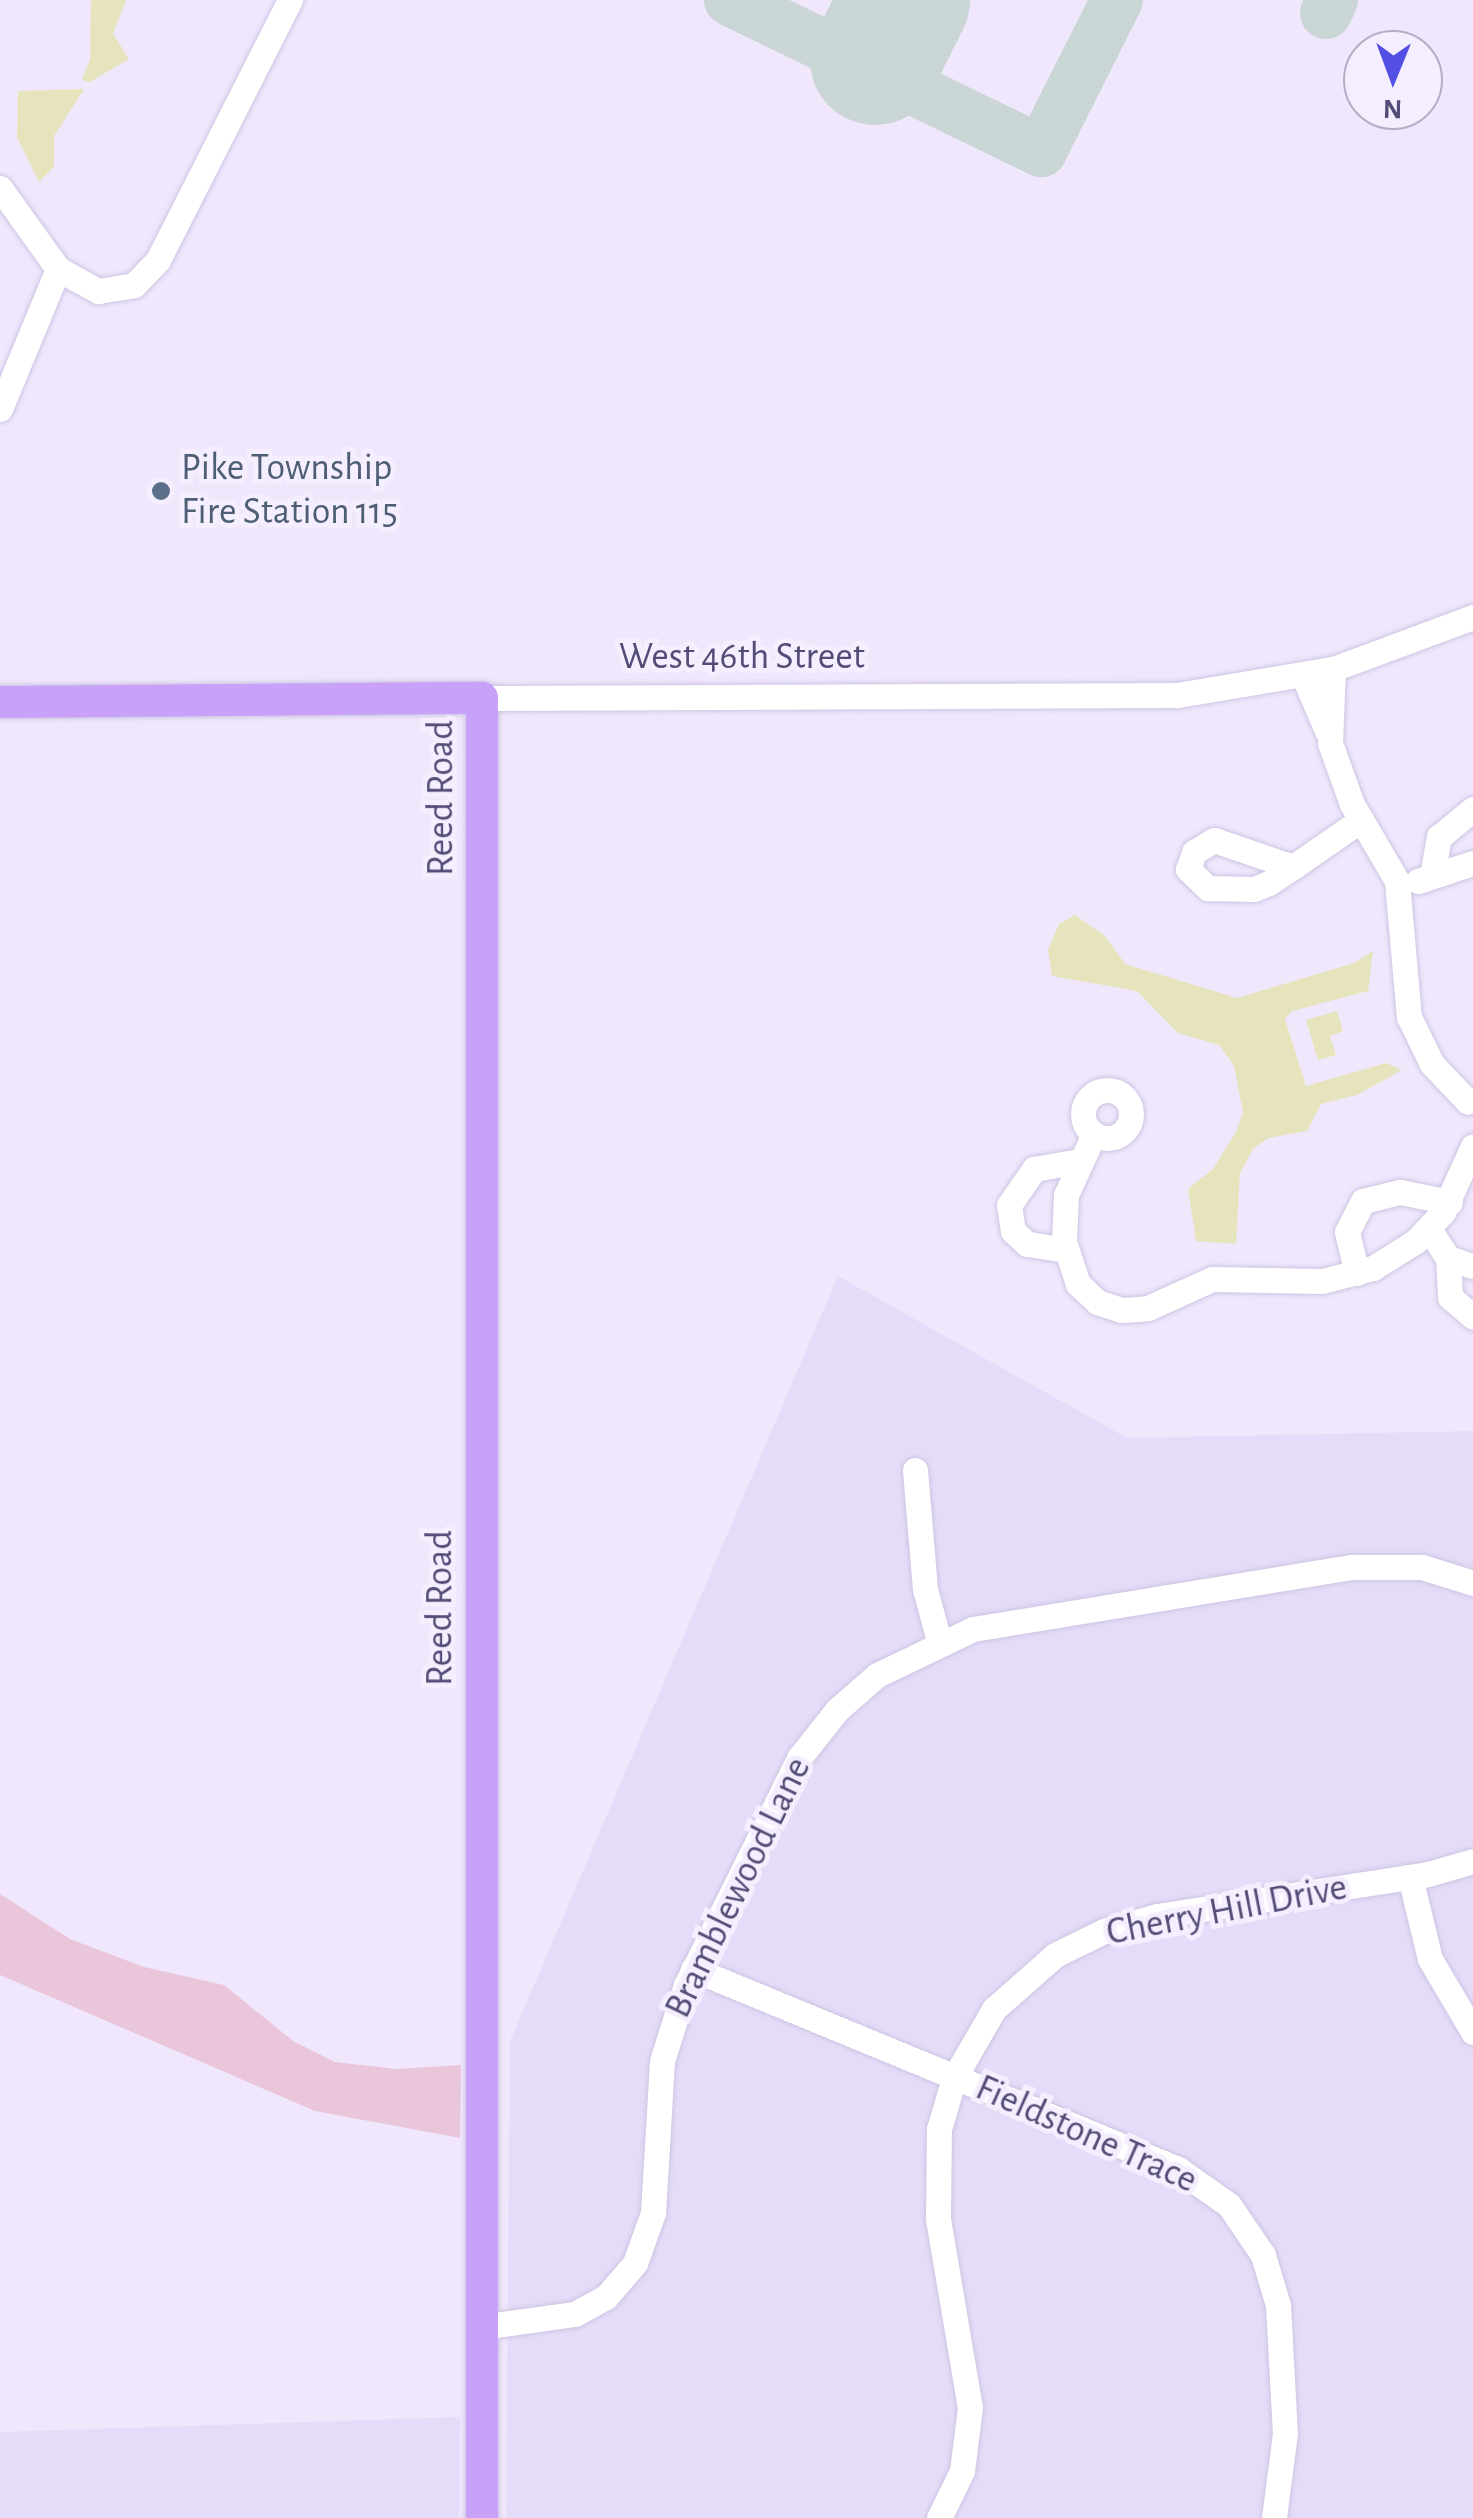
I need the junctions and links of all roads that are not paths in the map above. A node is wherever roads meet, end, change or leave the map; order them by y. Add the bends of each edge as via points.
1 (290, 0) edge
2 (0, 188) edge
3 (58, 269) junction
4 (0, 409) edge
5 (1473, 617) edge
6 (1333, 669) junction
7 (1303, 676) junction
8 (482, 698) junction
9 (0, 702) edge
10 (1328, 733) junction
11 (1473, 809) edge
12 (1361, 820) junction
13 (1473, 864) edge
14 (1293, 867) dead end
15 (1432, 876) junction
16 (1399, 887) junction
17 (1471, 1099) edge
18 (1094, 1134) dead end
19 (1473, 1134) edge
20 (1473, 1146) edge
21 (1079, 1161) junction
22 (1450, 1202) junction
23 (1429, 1229) junction
24 (1066, 1250) junction
25 (1460, 1262) edge
26 (1357, 1273) junction
27 (1473, 1317) edge
28 (916, 1470) dead end
29 (1473, 1583) edge
30 (939, 1641) junction
31 (1473, 1860) edge
32 (1410, 1877) junction
33 (694, 1969) junction
34 (1473, 2032) edge
35 (954, 2078) junction
36 (481, 2326) junction
37 (482, 2518) edge
38 (939, 2518) edge
39 (1274, 2518) edge

1 - 3 street via 146,276 123,291 98,291
2 - 3 street
3 - 4 street
5 - 6 street, West 46th Street
6 - 7 street, West 46th Street
6 - 10 street
7 - 8 street, West 46th Street via 1124,698
7 - 10 street
8 - 9 main road, West 46th Street
8 - 36 main road, Reed Road
10 - 12 street
11 - 15 street via 1439,837
12 - 14 street
12 - 16 street
13 - 15 street
15 - 16 street
16 - 17 street via 1409,1017 1432,1064
17 - 19 street via 1466,1120
18 - 21 street
20 - 22 street
21 - 24 street via 1065,1205
21 - 24 street via 1034,1169 1009,1205 1013,1231 1027,1244
22 - 23 street
22 - 26 street via 1400,1192 1363,1201 1347,1232
23 - 25 street
23 - 26 street via 1403,1251
24 - 26 street via 1090,1298 1122,1310 1148,1308 1212,1279 1322,1281
25 - 27 street via 1450,1297
28 - 30 street via 924,1589
29 - 30 street, Bramblewood Lane via 1422,1567 1361,1566 1029,1619
30 - 33 street, Bramblewood Lane via 863,1686 814,1737 785,1780
31 - 32 street, Cherry Hill Drive
32 - 34 street via 1426,1950
32 - 35 street, Cherry Hill Drive via 1104,1930 1019,1983 974,2038
33 - 35 street, Fieldstone Trace
33 - 36 street, Bramblewood Lane via 662,2061 653,2213 635,2263 606,2296 576,2314
35 - 38 street, Cherry Hill Drive via 934,2173 969,2435 962,2470
35 - 39 street, Fieldstone Trace via 1194,2176 1246,2224 1270,2270 1278,2314 1285,2433
36 - 37 main road, Reed Road

